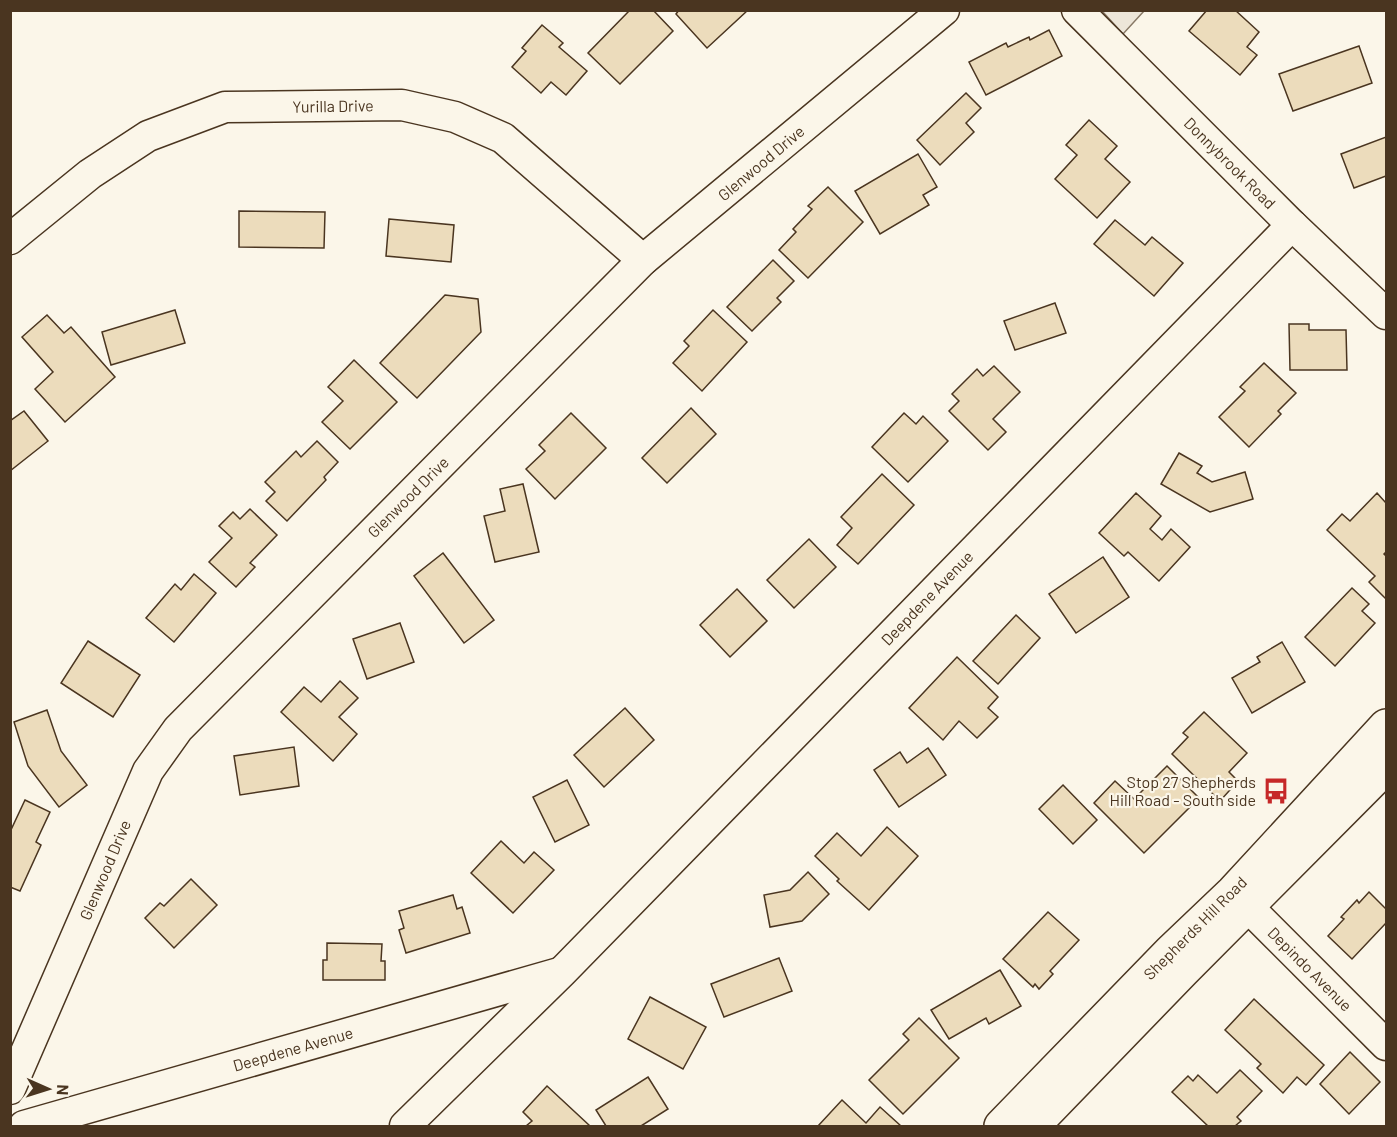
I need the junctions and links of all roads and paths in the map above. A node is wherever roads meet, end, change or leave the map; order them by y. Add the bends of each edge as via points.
1 (944, 10) edge
2 (1077, 10) edge
3 (1292, 225) junction
4 (10, 239) edge
5 (643, 260) junction
6 (1386, 314) edge
7 (1386, 726) edge
8 (1386, 767) edge
9 (1240, 900) junction
10 (562, 972) junction
11 (1386, 1045) edge
12 (10, 1089) edge
13 (24, 1126) edge
14 (405, 1126) edge
15 (1001, 1126) edge
16 (1033, 1126) edge

1 - 5 street, Glenwood Drive
2 - 3 street, Donnybrook Road
3 - 6 street, Donnybrook Road
3 - 10 street, Deepdene Avenue
4 - 5 street, Yurilla Drive via 90,174 148,136 225,107 402,105 455,117 503,138
5 - 12 street, Glenwood Drive via 178,729 148,771
7 - 9 main road, Shepherds Hill Road
8 - 9 main road, Shepherds Hill Road
9 - 11 street, Depindo Avenue
9 - 15 main road, Shepherds Hill Road via 1170,952
9 - 16 main road, Shepherds Hill Road
10 - 13 street, Deepdene Avenue
10 - 14 street, Deepdene Avenue

